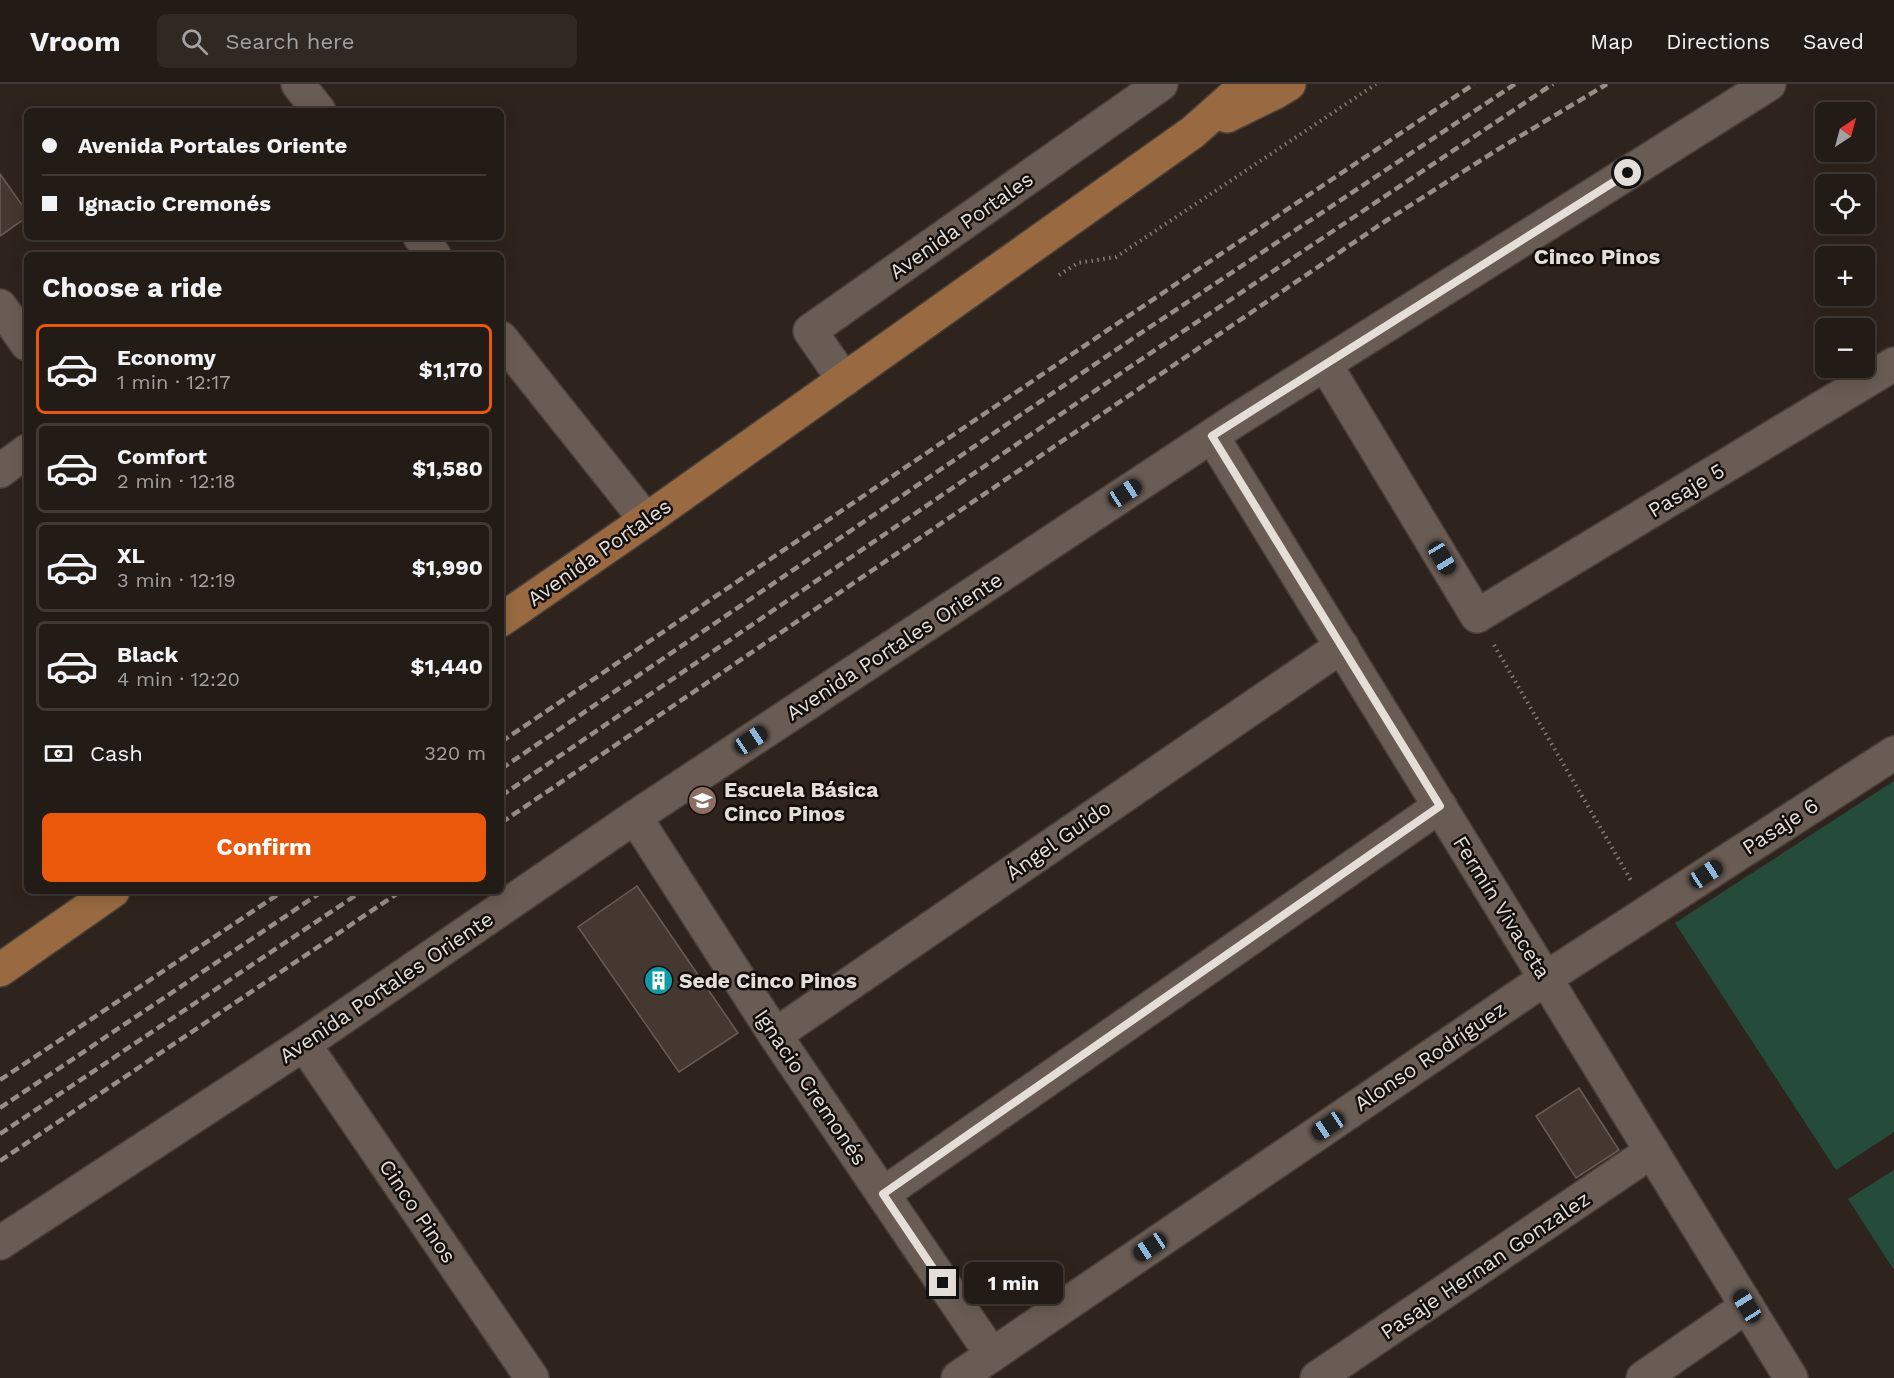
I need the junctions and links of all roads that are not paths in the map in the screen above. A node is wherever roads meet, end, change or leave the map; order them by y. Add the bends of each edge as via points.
1 (298, 84) edge
2 (1161, 84) edge
3 (1247, 84) edge
4 (1289, 84) edge
5 (1769, 84) edge
6 (317, 108) edge
7 (1193, 132) junction
8 (422, 240) edge
9 (432, 252) edge
10 (0, 306) edge
11 (24, 340) edge
12 (504, 343) edge
13 (1325, 364) junction
14 (1894, 364) edge
15 (844, 380) junction
16 (1212, 436) junction
17 (24, 454) edge
18 (0, 471) edge
19 (646, 520) junction
20 (504, 618) edge
21 (1341, 646) junction
22 (1894, 753) edge
23 (1440, 806) junction
24 (635, 817) junction
25 (108, 894) edge
26 (0, 970) edge
27 (1546, 978) junction
28 (775, 1035) junction
29 (304, 1044) junction
30 (1652, 1151) junction
31 (883, 1194) junction
32 (0, 1243) edge
33 (1747, 1306) junction
34 (992, 1354) junction
35 (532, 1378) edge
36 (958, 1378) edge
37 (1317, 1378) edge
38 (1643, 1378) edge
39 (1791, 1378) edge

1 - 6 street
2 - 15 street, Avenida Portales via 810,331
3 - 7 main road, Avenida Portales
4 - 7 main road, Avenida Portales
5 - 13 street, Avenida Portales Oriente
7 - 15 main road, Avenida Portales
8 - 9 street
10 - 11 street
12 - 19 street
13 - 14 street, Pasaje 5 via 1477,616
13 - 16 street, Avenida Portales Oriente
15 - 19 main road, Avenida Portales
16 - 21 street, Fermín Vivaceta
16 - 24 street, Avenida Portales Oriente
17 - 18 street
19 - 20 main road, Avenida Portales
21 - 23 street, Fermín Vivaceta
21 - 28 street, Ángel Guido
22 - 27 street, Pasaje 6
23 - 27 street, Fermín Vivaceta
23 - 31 street
24 - 28 street, Ignacio Cremonés
24 - 29 street, Avenida Portales Oriente
25 - 26 main road
27 - 30 street, Fermín Vivaceta
27 - 34 street, Alonso Rodríguez
28 - 31 street, Ignacio Cremonés
29 - 32 street, Avenida Portales Oriente
29 - 35 street, Cinco Pinos
30 - 33 street, Fermín Vivaceta
30 - 37 street, Pasaje Hernan Gonzalez
31 - 34 street, Ignacio Cremonés
33 - 38 street
33 - 39 street, Fermín Vivaceta
34 - 36 street, Alonso Rodríguez

